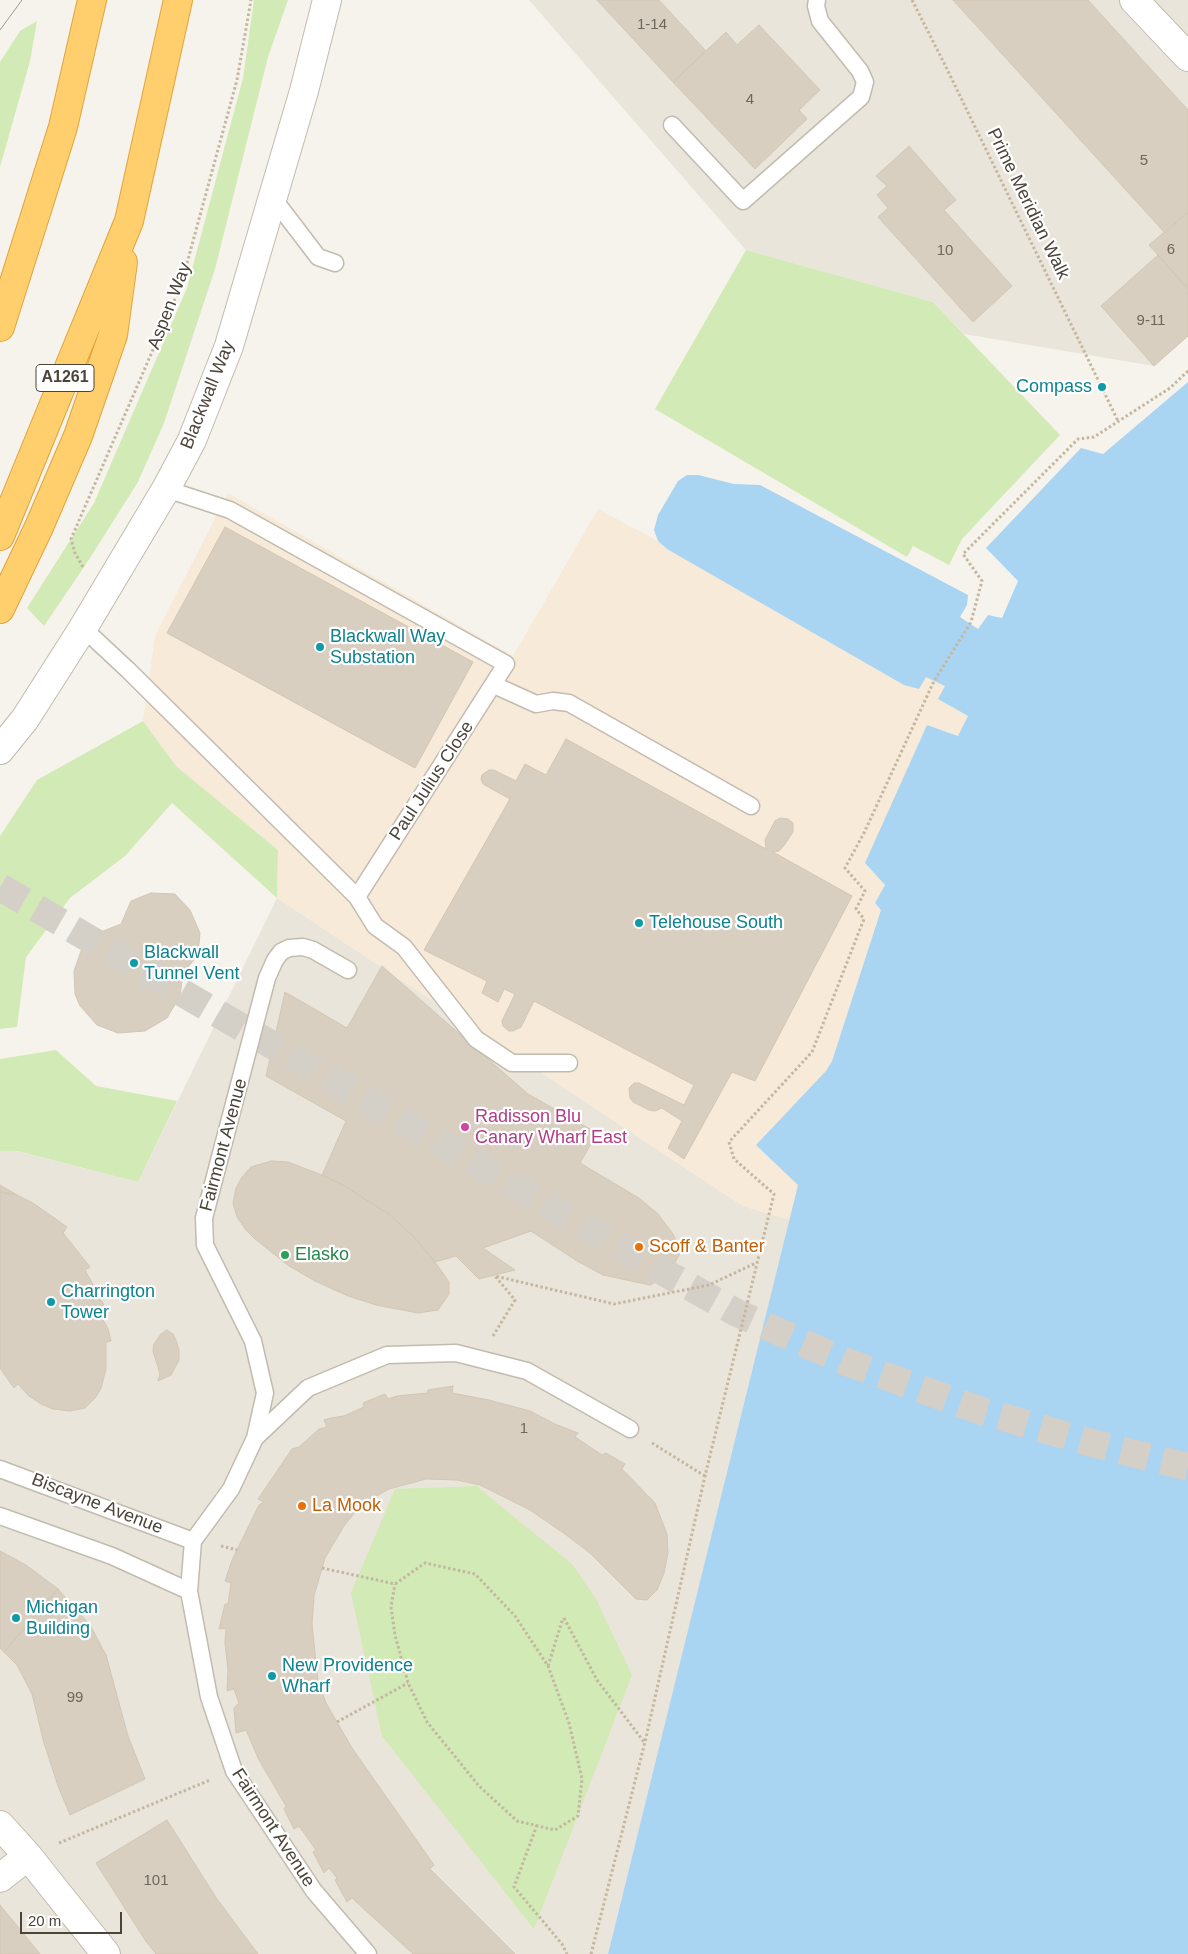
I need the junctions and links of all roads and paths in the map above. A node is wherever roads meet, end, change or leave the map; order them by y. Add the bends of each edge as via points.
1 (92, 0) edge
2 (178, 0) edge
3 (251, 0) edge
4 (327, 0) edge
5 (818, 0) edge
6 (912, 0) edge
7 (1134, 0) edge
8 (1188, 57) edge
9 (672, 125) dead end
10 (273, 198) junction
11 (129, 221) junction
12 (334, 263) dead end
13 (0, 327) edge
14 (1188, 372) edge
15 (1118, 421) junction
16 (166, 489) junction
17 (0, 536) edge
18 (107, 589) junction
19 (0, 608) edge
20 (83, 628) junction
21 (494, 684) junction
22 (0, 750) edge
23 (751, 806) dead end
24 (356, 897) junction
25 (348, 970) dead end
26 (569, 1063) dead end
27 (758, 1262) junction
28 (479, 1360) junction
29 (630, 1429) joint
30 (255, 1438) junction
31 (0, 1469) edge
32 (705, 1476) junction
33 (0, 1516) edge
34 (193, 1541) junction
35 (322, 1568) dead end
36 (395, 1584) junction
37 (189, 1591) junction
38 (548, 1666) junction
39 (408, 1684) junction
40 (337, 1722) dead end
41 (644, 1742) junction
42 (234, 1770) junction
43 (0, 1825) edge
44 (537, 1826) junction
45 (69, 1839) dead end
46 (28, 1856) junction
47 (0, 1878) edge
48 (106, 1954) edge
49 (368, 1954) edge
50 (566, 1954) edge
51 (591, 1954) edge

1 - 13 highway via 63,127
2 - 11 highway, A1261
3 - 18 path, Aspen Way via 237,80 181,286 71,539 82,566 93,581
4 - 10 street, Blackwall Way
5 - 9 lane via 816,6 820,21 860,71 865,82 861,97 743,201
6 - 15 path, Prime Meridian Walk
7 - 8 street
10 - 12 lane via 318,258
10 - 16 street, Blackwall Way via 229,346 192,440
11 - 17 highway, A1261
11 - 19 highway, A1261 via 113,335 78,436
14 - 15 path via 1170,388
15 - 27 path via 1094,437 1078,439 963,554 982,581 971,622 934,681 864,833 844,868 865,891 856,909 864,919 812,1052 729,1142 734,1159 774,1194
16 - 18 street, Blackwall Way
16 - 21 lane, Paul Julius Close via 230,510 506,664
18 - 20 street, Blackwall Way
20 - 22 street, Blackwall Way via 25,719
20 - 24 lane
21 - 23 lane via 536,704 552,701 569,703
21 - 24 lane, Paul Julius Close
24 - 26 lane via 374,926 404,947 476,1039 512,1063
25 - 30 lane, Fairmont Avenue via 303,947 289,948 275,960 267,978 204,1218 205,1244 253,1342 263,1384 265,1393
27 - 28 path via 709,1285 614,1304 495,1276 515,1300
27 - 32 path
28 - 29 lane via 527,1371
28 - 30 lane via 456,1354 387,1355 308,1388
29 - 32 path
30 - 34 lane, Fairmont Avenue via 231,1489
31 - 34 lane, Biscayne Avenue
32 - 41 path
33 - 37 lane via 112,1556
34 - 37 lane, Fairmont Avenue
35 - 36 path
36 - 38 path via 425,1563 476,1574 515,1616
36 - 39 path via 391,1607
37 - 42 lane, Fairmont Avenue via 209,1697
38 - 41 path via 564,1618 597,1680
38 - 44 path via 569,1723 582,1779 578,1816 555,1830
39 - 40 path
39 - 44 path via 427,1722 479,1786 517,1820
41 - 51 path
42 - 45 path
42 - 49 lane, Fairmont Avenue via 314,1891
43 - 46 street
44 - 50 path via 514,1886 562,1944
46 - 47 street
46 - 48 street

